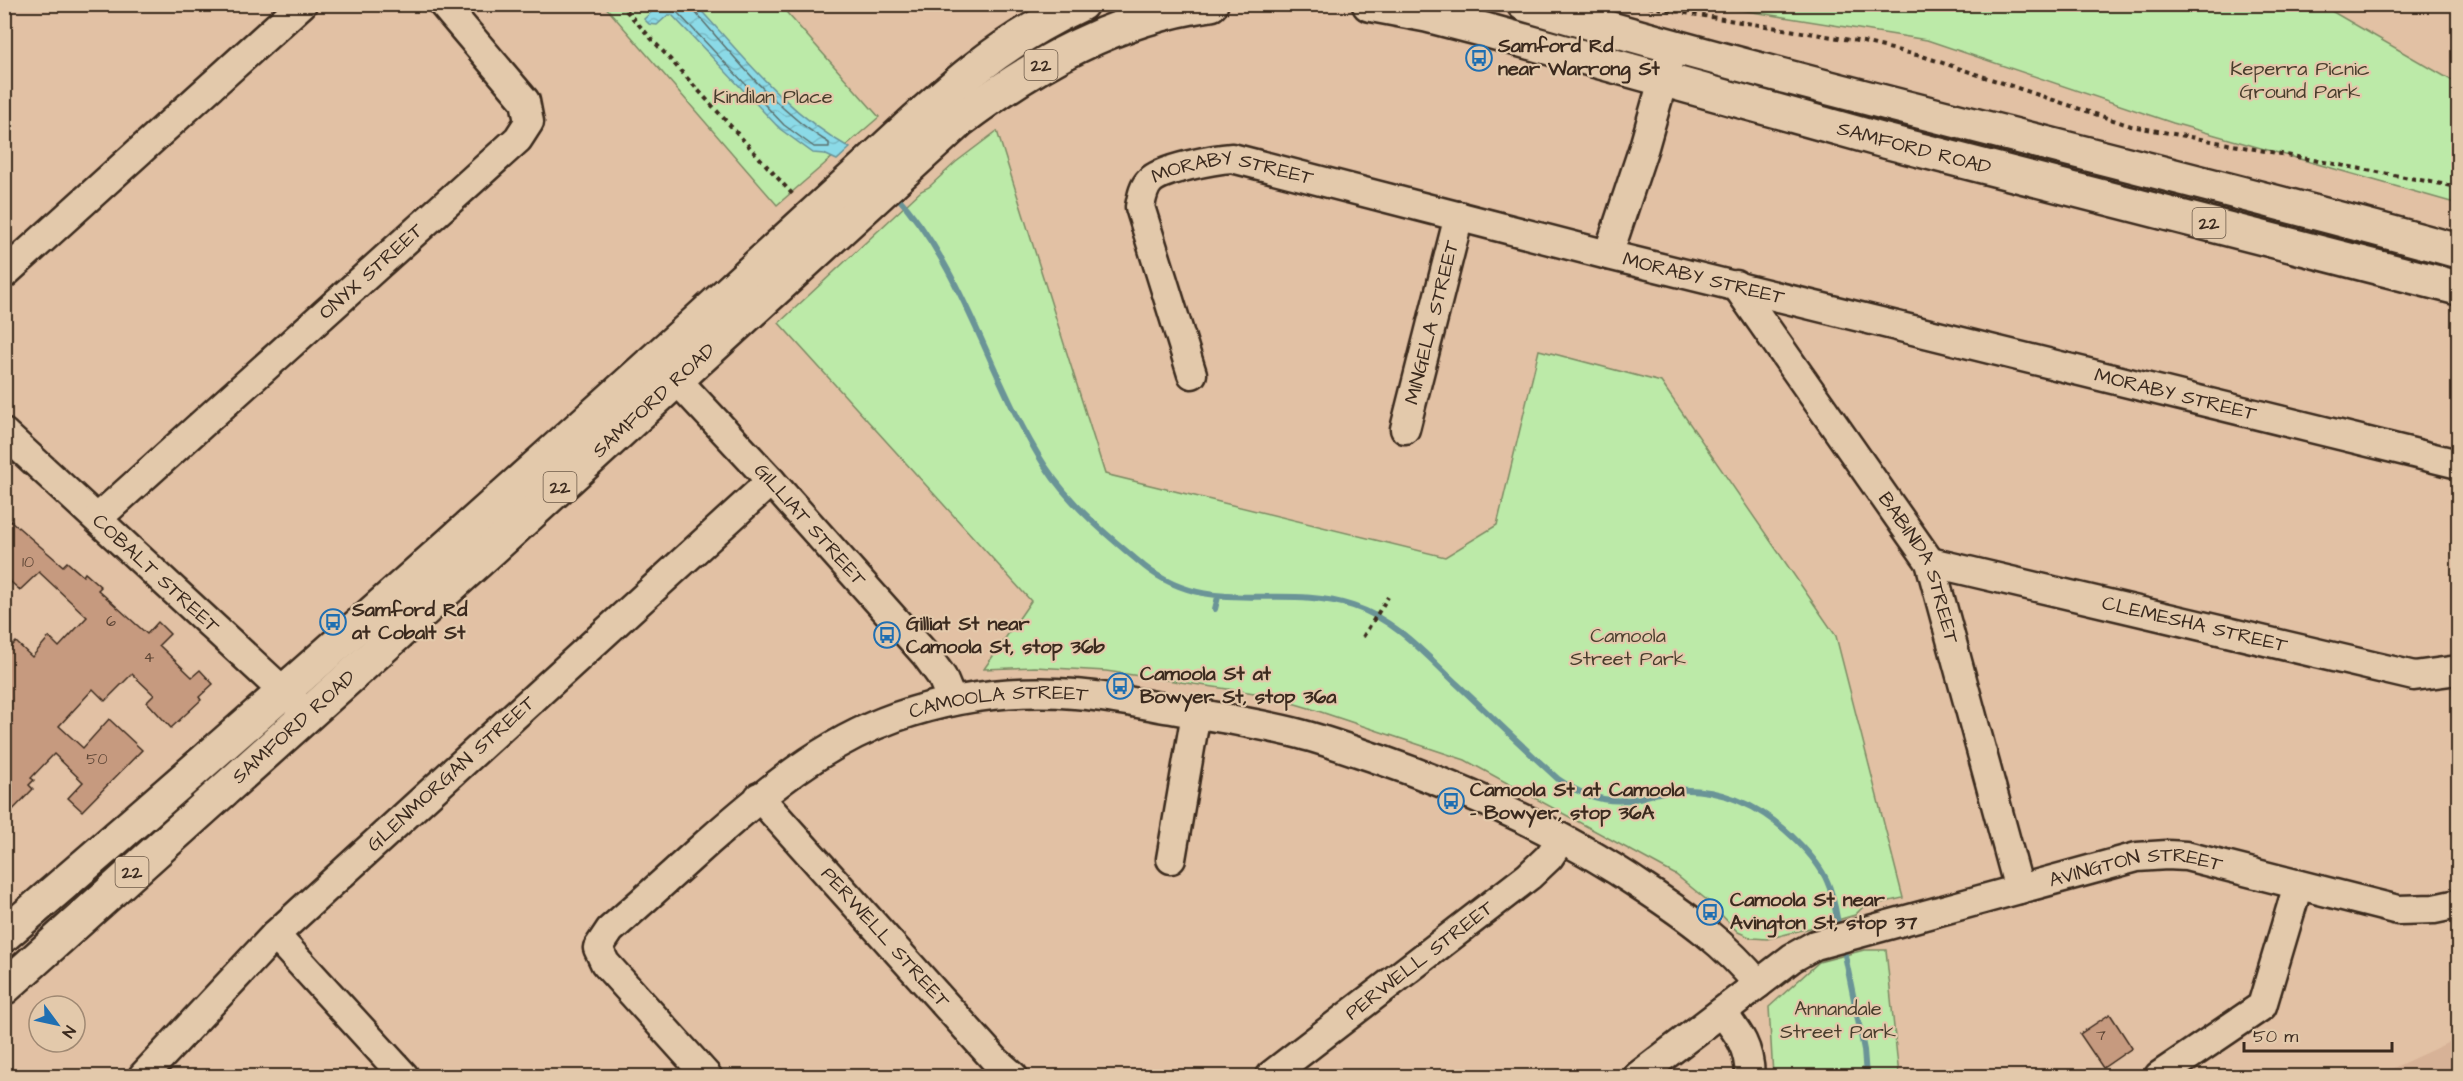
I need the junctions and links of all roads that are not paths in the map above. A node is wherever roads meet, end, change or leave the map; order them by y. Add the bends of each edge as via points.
1 (302, 4) edge
2 (443, 4) edge
3 (1370, 4) edge
4 (1524, 4) edge
5 (1079, 5) edge
6 (1207, 5) edge
7 (1672, 45) junction
8 (1663, 80) junction
9 (893, 160) junction
10 (1459, 216) junction
11 (2458, 251) edge
12 (1608, 255) junction
13 (4, 274) edge
14 (1736, 285) junction
15 (2458, 288) edge
16 (667, 369) junction
17 (1192, 374) dead end
18 (1405, 429) dead end
19 (4, 433) edge
20 (2458, 464) edge
21 (771, 481) junction
22 (98, 518) junction
23 (1930, 562) junction
24 (2458, 670) edge
25 (952, 701) junction
26 (296, 704) junction
27 (1196, 713) junction
28 (759, 797) junction
29 (1562, 839) junction
30 (1171, 859) dead end
31 (2298, 885) junction
32 (2019, 889) junction
33 (2458, 903) edge
34 (4, 935) edge
35 (275, 935) junction
36 (1758, 984) junction
37 (4, 988) edge
38 (1722, 1012) junction
39 (705, 1076) edge
40 (143, 1077) edge
41 (404, 1077) edge
42 (1013, 1077) edge
43 (1270, 1077) edge
44 (1638, 1077) edge
45 (1750, 1077) edge
46 (2159, 1077) edge

1 - 13 street
2 - 22 street, ONYX STREET via 525,101 529,122 518,139
3 - 8 main road, SAMFORD ROAD / 22 via 1475,27
4 - 7 main road, SAMFORD ROAD / 22
5 - 9 main road, SAMFORD ROAD / 22 via 995,52 932,103
6 - 9 main road, SAMFORD ROAD / 22 via 1132,24 1055,56
7 - 8 street
7 - 11 main road, SAMFORD ROAD / 22
8 - 12 street
8 - 15 main road, SAMFORD ROAD / 22
9 - 16 main road, SAMFORD ROAD / 22
10 - 12 street, MORABY STREET
10 - 17 street, MORABY STREET via 1232,158 1204,160 1152,178 1140,207
10 - 18 street, MINGELA STREET
12 - 14 street, MORABY STREET
14 - 20 street, MORABY STREET
14 - 23 street, BABINDA STREET
16 - 21 street, GILLIAT STREET
16 - 26 main road, SAMFORD ROAD / 22
19 - 22 street, COBALT STREET
21 - 25 street, GILLIAT STREET via 934,665
21 - 35 street, GLENMORGAN STREET
22 - 26 street, COBALT STREET
23 - 24 street, CLEMESHA STREET via 2414,676
23 - 32 street, BABINDA STREET
25 - 27 street, CAMOOLA STREET via 1014,694 1078,694
25 - 28 street, CAMOOLA STREET via 894,718 838,743
26 - 34 main road, SAMFORD ROAD / 22
26 - 37 main road, SAMFORD ROAD / 22
27 - 29 street, CAMOOLA STREET via 1340,746 1463,790
27 - 30 street
28 - 39 street, CAMOOLA STREET via 610,930 598,948 605,963
28 - 42 street, PERWELL STREET
29 - 36 street, CAMOOLA STREET via 1665,902 1736,958
29 - 43 street, PERWELL STREET via 1529,876
31 - 32 street, AVINGTON STREET via 2186,856 2167,855 2137,857
31 - 33 street, AVINGTON STREET via 2398,910 2434,909
31 - 46 street via 2262,1006
32 - 36 street, AVINGTON STREET via 1815,945
35 - 40 street, GLENMORGAN STREET
35 - 41 street
36 - 38 street, AVINGTON STREET
38 - 44 street, AVINGTON STREET
38 - 45 street via 1741,1037 1749,1056

